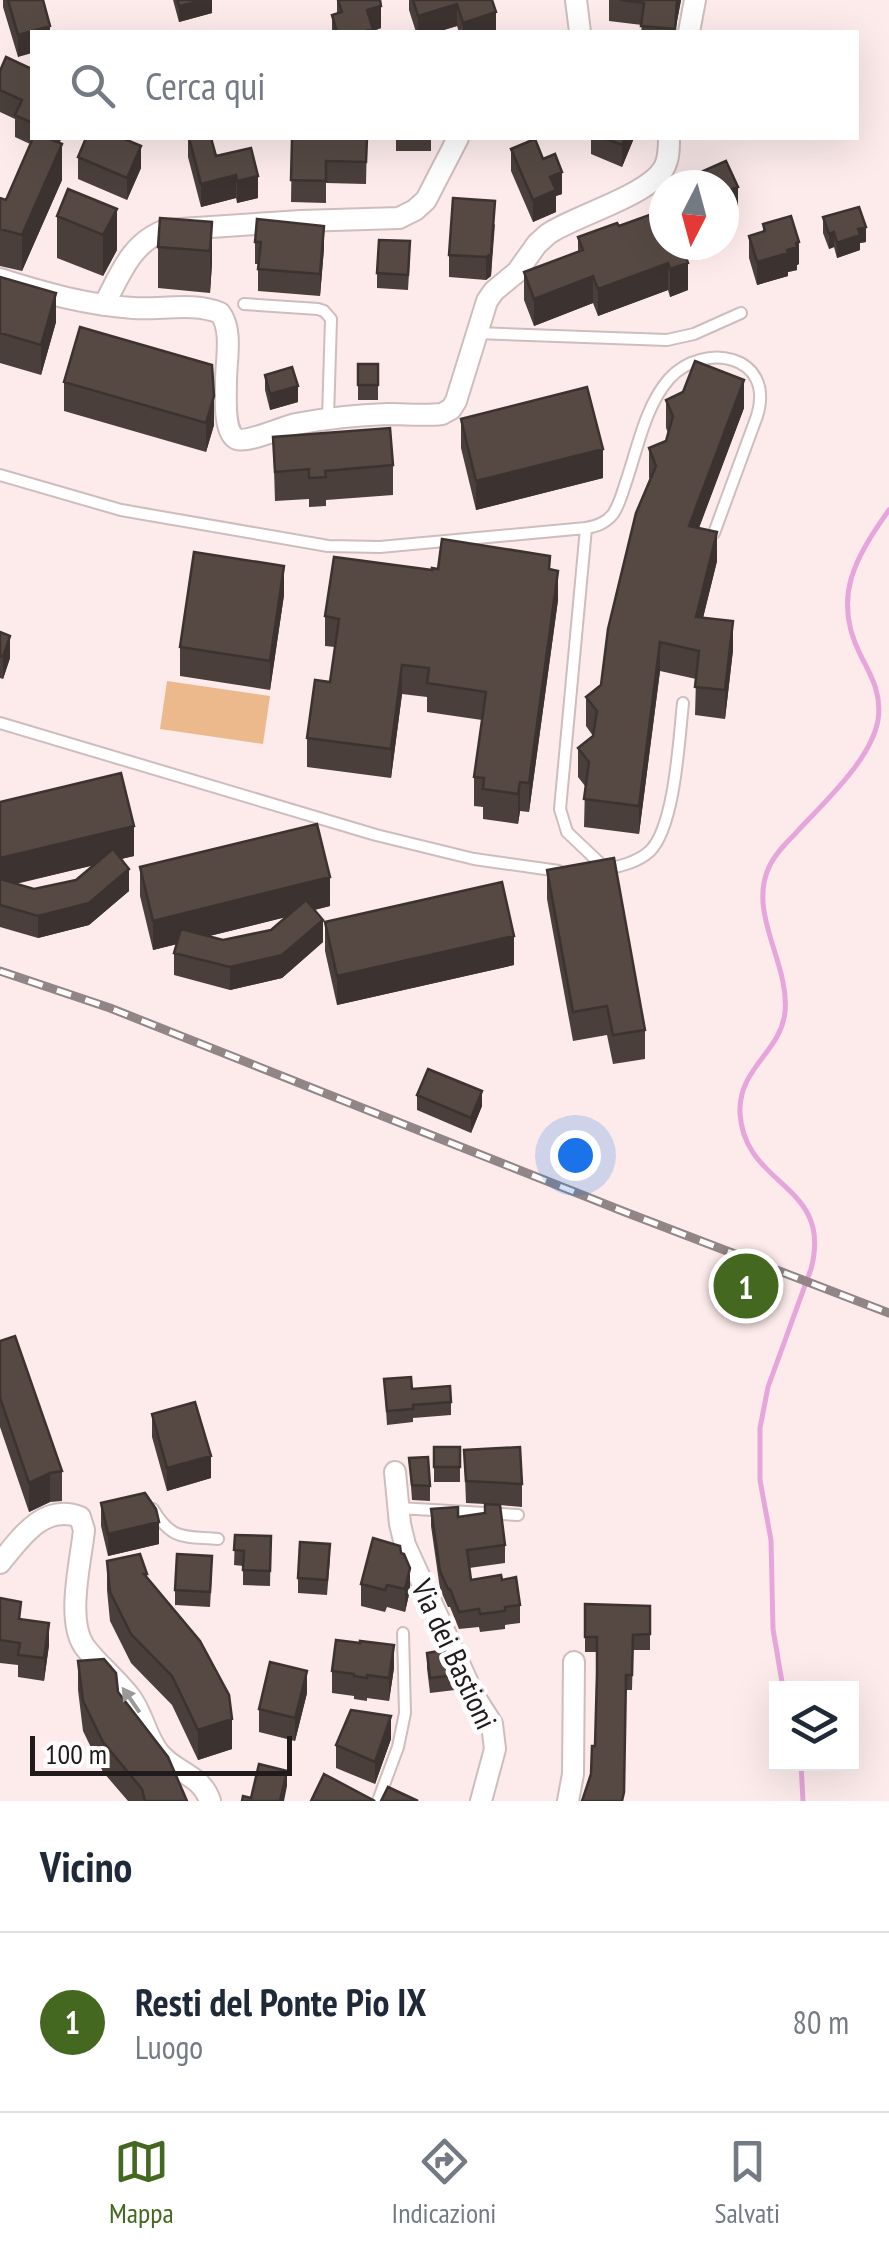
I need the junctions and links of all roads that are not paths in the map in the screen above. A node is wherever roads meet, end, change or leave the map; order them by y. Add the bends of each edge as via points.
1 (576, 0) edge
2 (695, 0) edge
3 (580, 30) edge
4 (690, 30) edge
5 (457, 140) edge
6 (669, 140) edge
7 (0, 279) edge
8 (244, 304) dead end
9 (104, 305) junction
10 (741, 313) dead end
11 (476, 333) junction
12 (328, 419) junction
13 (0, 475) edge
14 (586, 528) junction
15 (714, 533) edge
16 (684, 703) dead end
17 (0, 723) edge
18 (572, 871) edge
19 (395, 1472) dead end
20 (141, 1503) edge
21 (398, 1508) junction
22 (518, 1515) dead end
23 (218, 1538) dead end
24 (0, 1562) edge
25 (402, 1633) dead end
26 (574, 1662) dead end
27 (210, 1801) edge
28 (378, 1801) edge
29 (480, 1801) edge
30 (568, 1801) edge

1 - 3 street
2 - 4 street
5 - 9 street via 432,192 410,214 166,230 137,246
6 - 11 street via 666,164 650,184 536,244 487,301
7 - 9 street
8 - 12 lane via 312,308 331,318
9 - 12 street via 220,313 227,326 228,427 238,440
10 - 11 lane via 657,341
11 - 12 street via 447,412
13 - 14 lane via 121,510 328,546
14 - 15 lane via 606,521 618,505 659,391 684,366 718,358 748,368 762,398
14 - 16 lane via 560,809 567,832 600,870 639,859 660,836
17 - 18 lane via 408,843
19 - 21 street, Via dei Bastioni
20 - 23 lane via 170,1531
21 - 22 lane
21 - 29 street, Via dei Bastioni via 407,1550 492,1724 495,1749
27 -> 24 street via 198,1781 162,1757 134,1702 79,1637 75,1620 88,1515 38,1521
25 - 28 lane, Via dei Bastioni via 404,1724
26 - 30 street

